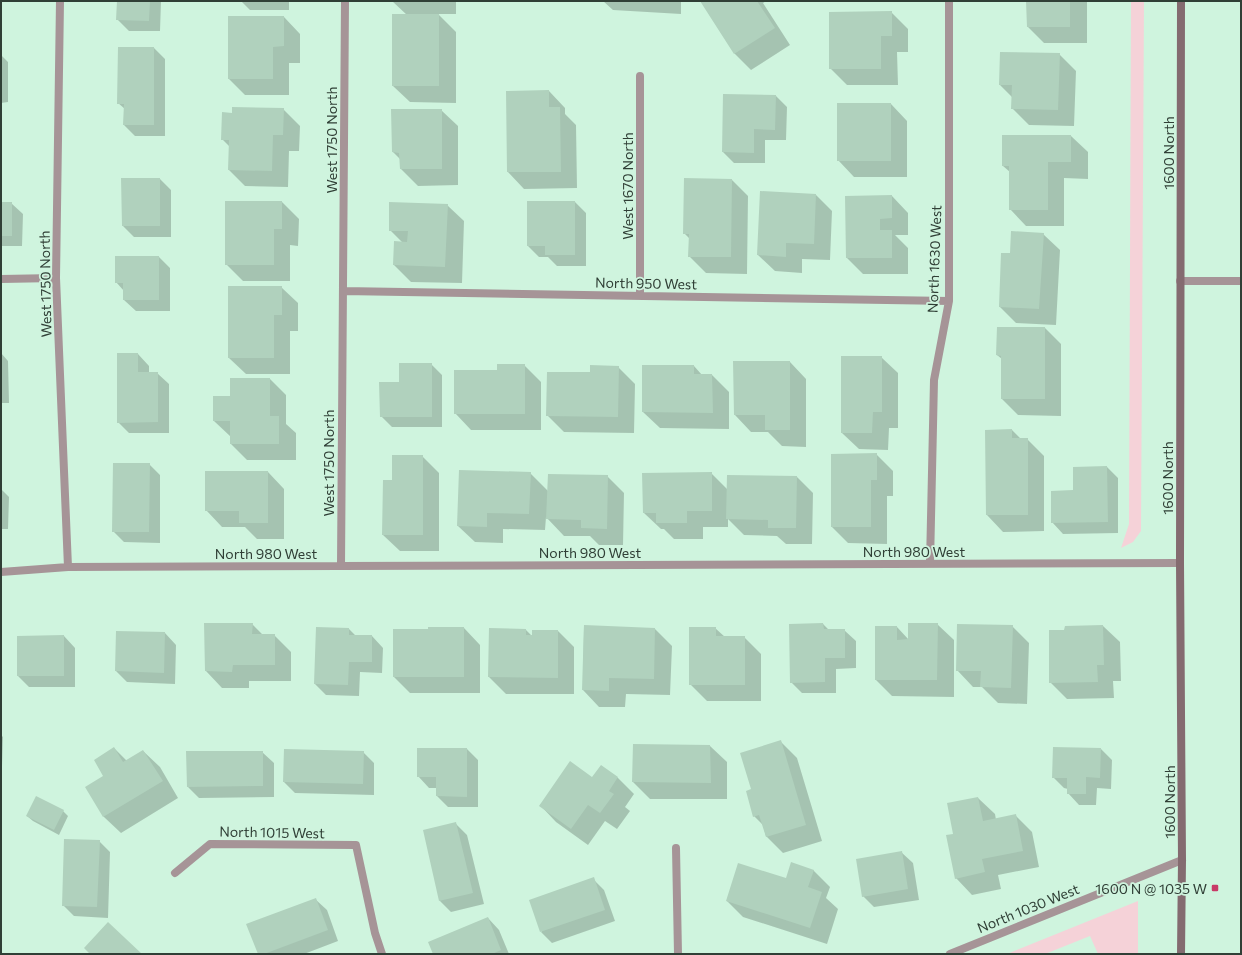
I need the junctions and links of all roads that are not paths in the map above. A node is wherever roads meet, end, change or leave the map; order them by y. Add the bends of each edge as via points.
1 (60, 1) edge
2 (345, 1) edge
3 (949, 1) edge
4 (1181, 1) edge
5 (640, 76) dead end
6 (56, 278) junction
7 (1, 279) edge
8 (1180, 281) junction
9 (1241, 281) edge
10 (343, 291) junction
11 (640, 296) junction
12 (949, 301) junction
13 (1180, 563) junction
14 (930, 564) junction
15 (340, 566) junction
16 (68, 567) junction
17 (1, 572) edge
18 (676, 848) dead end
19 (1182, 860) junction
20 (175, 873) dead end
21 (382, 954) edge
22 (678, 954) edge
23 (950, 954) edge
24 (1181, 954) edge

1 - 6 street, West 1750 North
2 - 10 street, West 1750 North
3 - 12 street, North 1630 West
4 - 8 main road, 1600 North
5 - 11 street, West 1670 North
6 - 7 street
6 - 16 street, West 1750 North
8 - 9 street
8 - 13 main road, 1600 North
10 - 11 street, North 950 West
10 - 15 street, West 1750 North
11 - 12 street, North 950 West
12 - 14 street, North 1630 West via 934,380
13 - 14 street, North 980 West
13 - 19 main road, 1600 North
14 - 15 street, North 980 West
15 - 16 street, North 980 West
16 - 17 street, North 980 West
18 - 22 street
19 - 23 street, North 1030 West
19 - 24 main road, 1600 North
20 - 21 street, North 1015 West via 210,844 356,845

